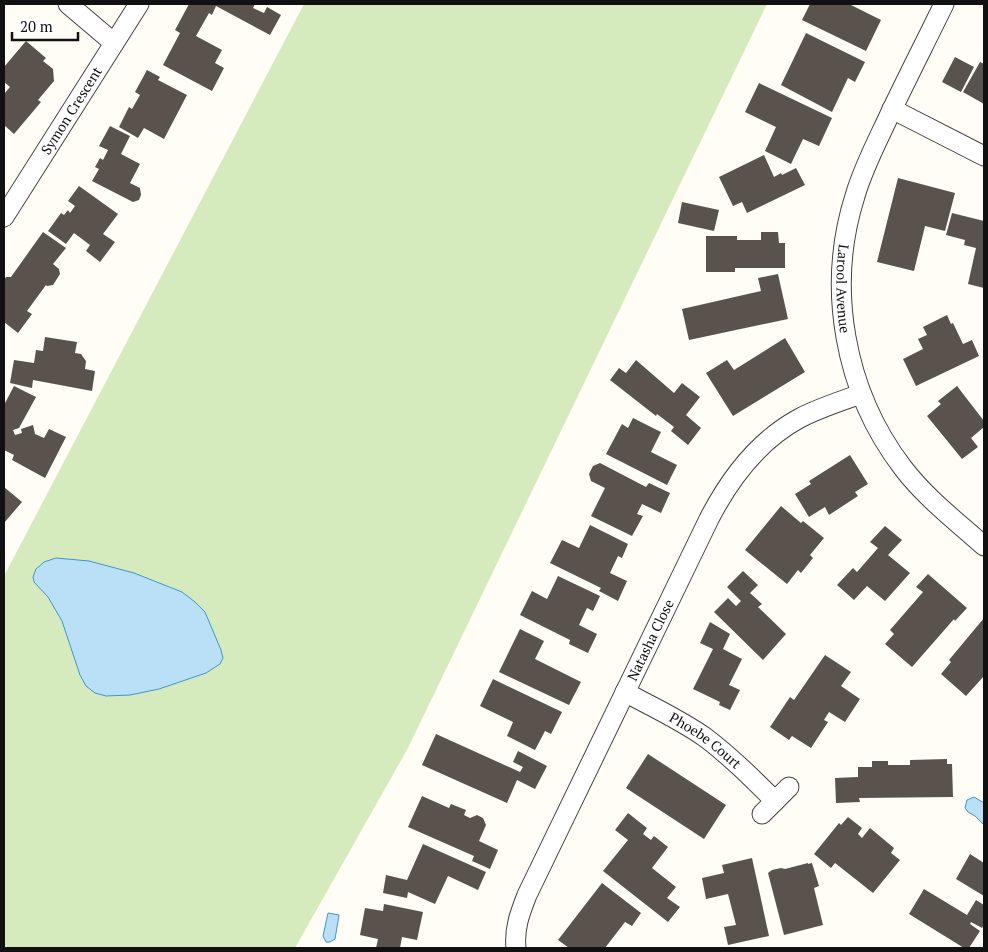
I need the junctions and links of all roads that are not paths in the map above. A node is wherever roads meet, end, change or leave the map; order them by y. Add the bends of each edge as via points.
1 (68, 4) edge
2 (139, 4) edge
3 (944, 4) edge
4 (114, 43) junction
5 (892, 109) junction
6 (984, 156) edge
7 (4, 217) edge
8 (861, 394) junction
9 (984, 546) edge
10 (625, 692) junction
11 (789, 787) dead end
12 (775, 801) junction
13 (762, 814) dead end
14 (516, 948) edge

1 - 4 street
2 - 4 street, Symon Crescent
3 - 5 street, Larool Avenue
4 - 7 street, Symon Crescent
5 - 6 street
5 - 8 street, Larool Avenue via 855,194 842,253 844,322 852,369
8 - 9 street, Larool Avenue via 886,444 902,467 933,501
8 - 10 street, Natasha Close via 799,418 766,442 739,470 712,513
10 - 12 street, Phoebe Court via 705,738
10 - 14 street, Natasha Close via 527,895 516,923
11 - 12 street
12 - 13 street

